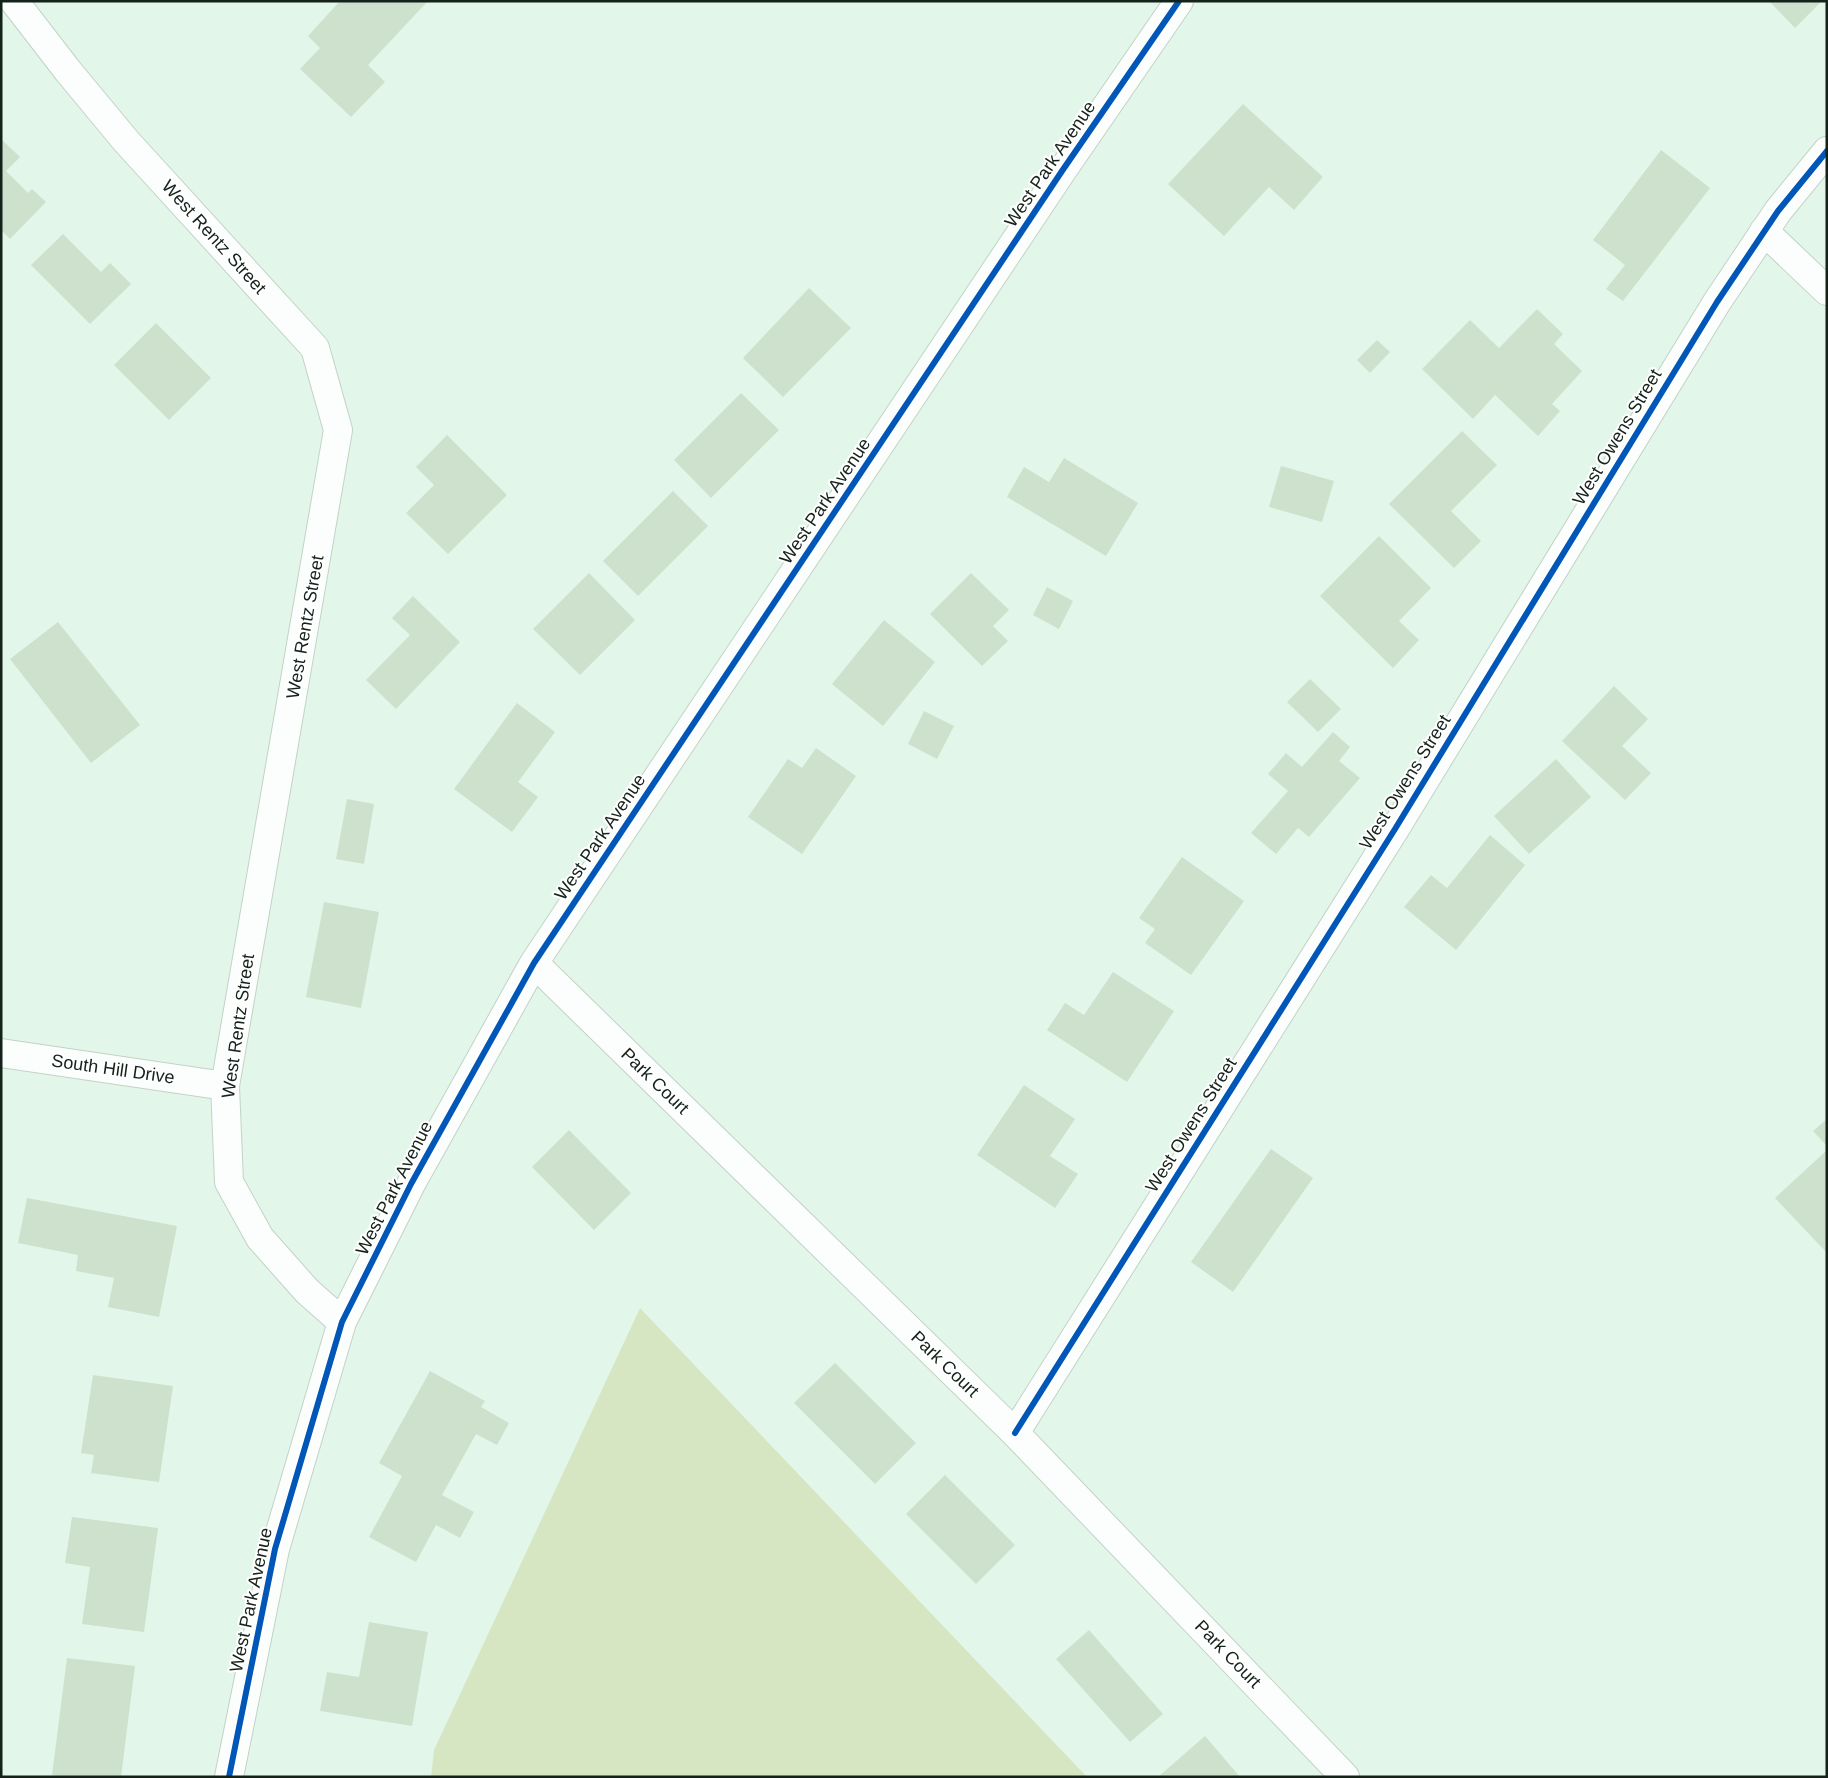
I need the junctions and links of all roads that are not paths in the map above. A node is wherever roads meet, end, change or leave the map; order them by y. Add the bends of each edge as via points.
1 (14, 1) edge
2 (1180, 1) edge
3 (1827, 151) edge
4 (1764, 231) junction
5 (1827, 291) edge
6 (534, 963) junction
7 (1, 1053) edge
8 (225, 1086) junction
9 (342, 1322) junction
10 (1015, 1433) junction
11 (229, 1777) edge
12 (1345, 1777) edge

1 - 8 street, West Rentz Street via 126,141 315,348 338,430
2 - 6 street, West Park Avenue via 1062,172
3 - 4 street, West Owens Street
4 - 5 street
4 - 10 street, West Owens Street
6 - 9 street, West Park Avenue via 411,1184
6 - 10 street, Park Court
7 - 8 street, South Hill Drive
8 - 9 street, West Rentz Street via 229,1182 260,1238 307,1291
9 - 11 street, West Park Avenue via 276,1549
10 - 12 street, Park Court

